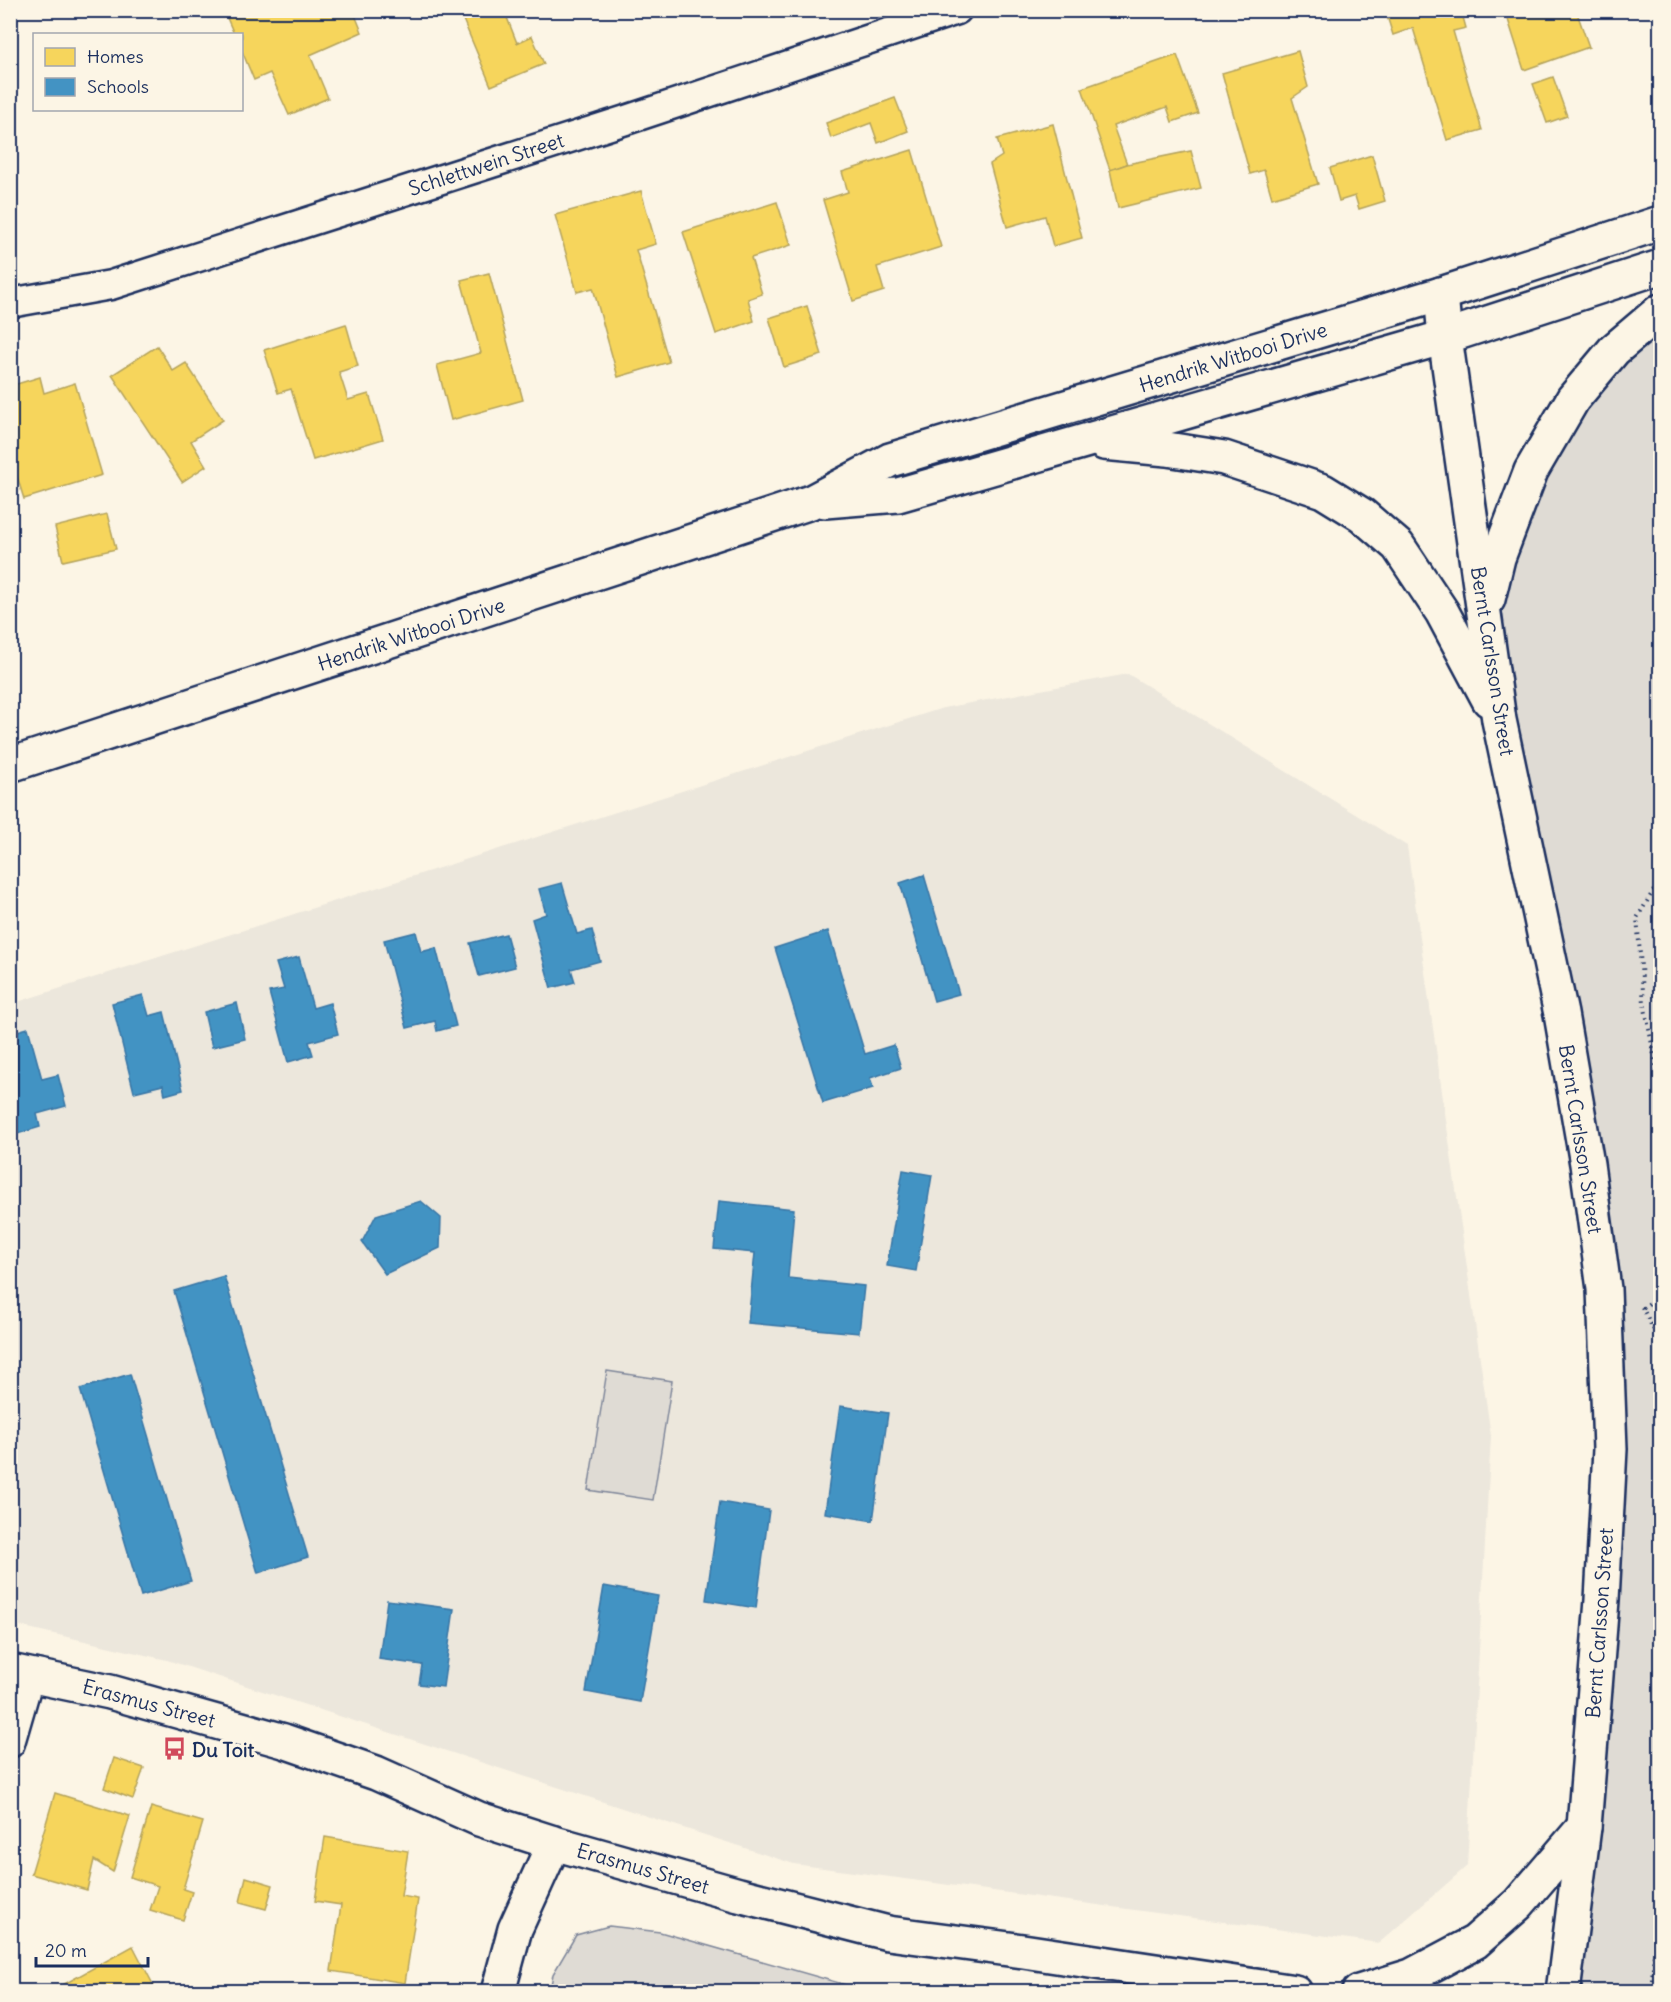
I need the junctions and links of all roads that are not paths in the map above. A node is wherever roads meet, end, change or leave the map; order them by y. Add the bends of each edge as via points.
1 (957, 10) edge
2 (1660, 223) edge
3 (1660, 267) edge
4 (1441, 294) junction
5 (10, 303) edge
6 (1660, 311) edge
7 (1445, 337) junction
8 (1088, 441) junction
9 (812, 502) junction
10 (1485, 612) junction
11 (1499, 720) junction
12 (10, 765) edge
13 (20, 1673) edge
14 (10, 1743) edge
15 (1584, 1827) junction
16 (554, 1844) junction
17 (498, 1992) edge
18 (1295, 1992) edge
19 (1359, 1992) edge
20 (1563, 1992) edge

1 - 5 street, Schlettwein Street via 111,285
2 - 4 main road, Hendrik Witbooi Drive
3 - 7 main road, Hendrik Witbooi Drive
4 - 7 main road, Bernt Carlsson Street
4 - 9 main road, Hendrik Witbooi Drive via 890,460
6 - 10 main road via 1614,350 1573,399 1531,471 1498,558
7 - 8 main road, Hendrik Witbooi Drive
7 - 10 main road, Bernt Carlsson Street
8 - 9 main road, Hendrik Witbooi Drive via 898,495
8 - 11 main road via 1224,458 1323,491 1362,515 1398,546 1442,612
9 - 12 main road, Hendrik Witbooi Drive
10 - 11 main road, Bernt Carlsson Street
11 - 15 main road, Bernt Carlsson Street via 1561,1014 1604,1289 1610,1449
13 - 14 street
13 - 16 main road, Erasmus Street via 110,1692 284,1741 376,1773 479,1819
15 - 19 main road via 1518,1904 1475,1942 1411,1976
15 - 20 main road, Bernt Carlsson Street
16 - 17 main road via 515,1929
16 - 18 main road, Erasmus Street via 888,1933

